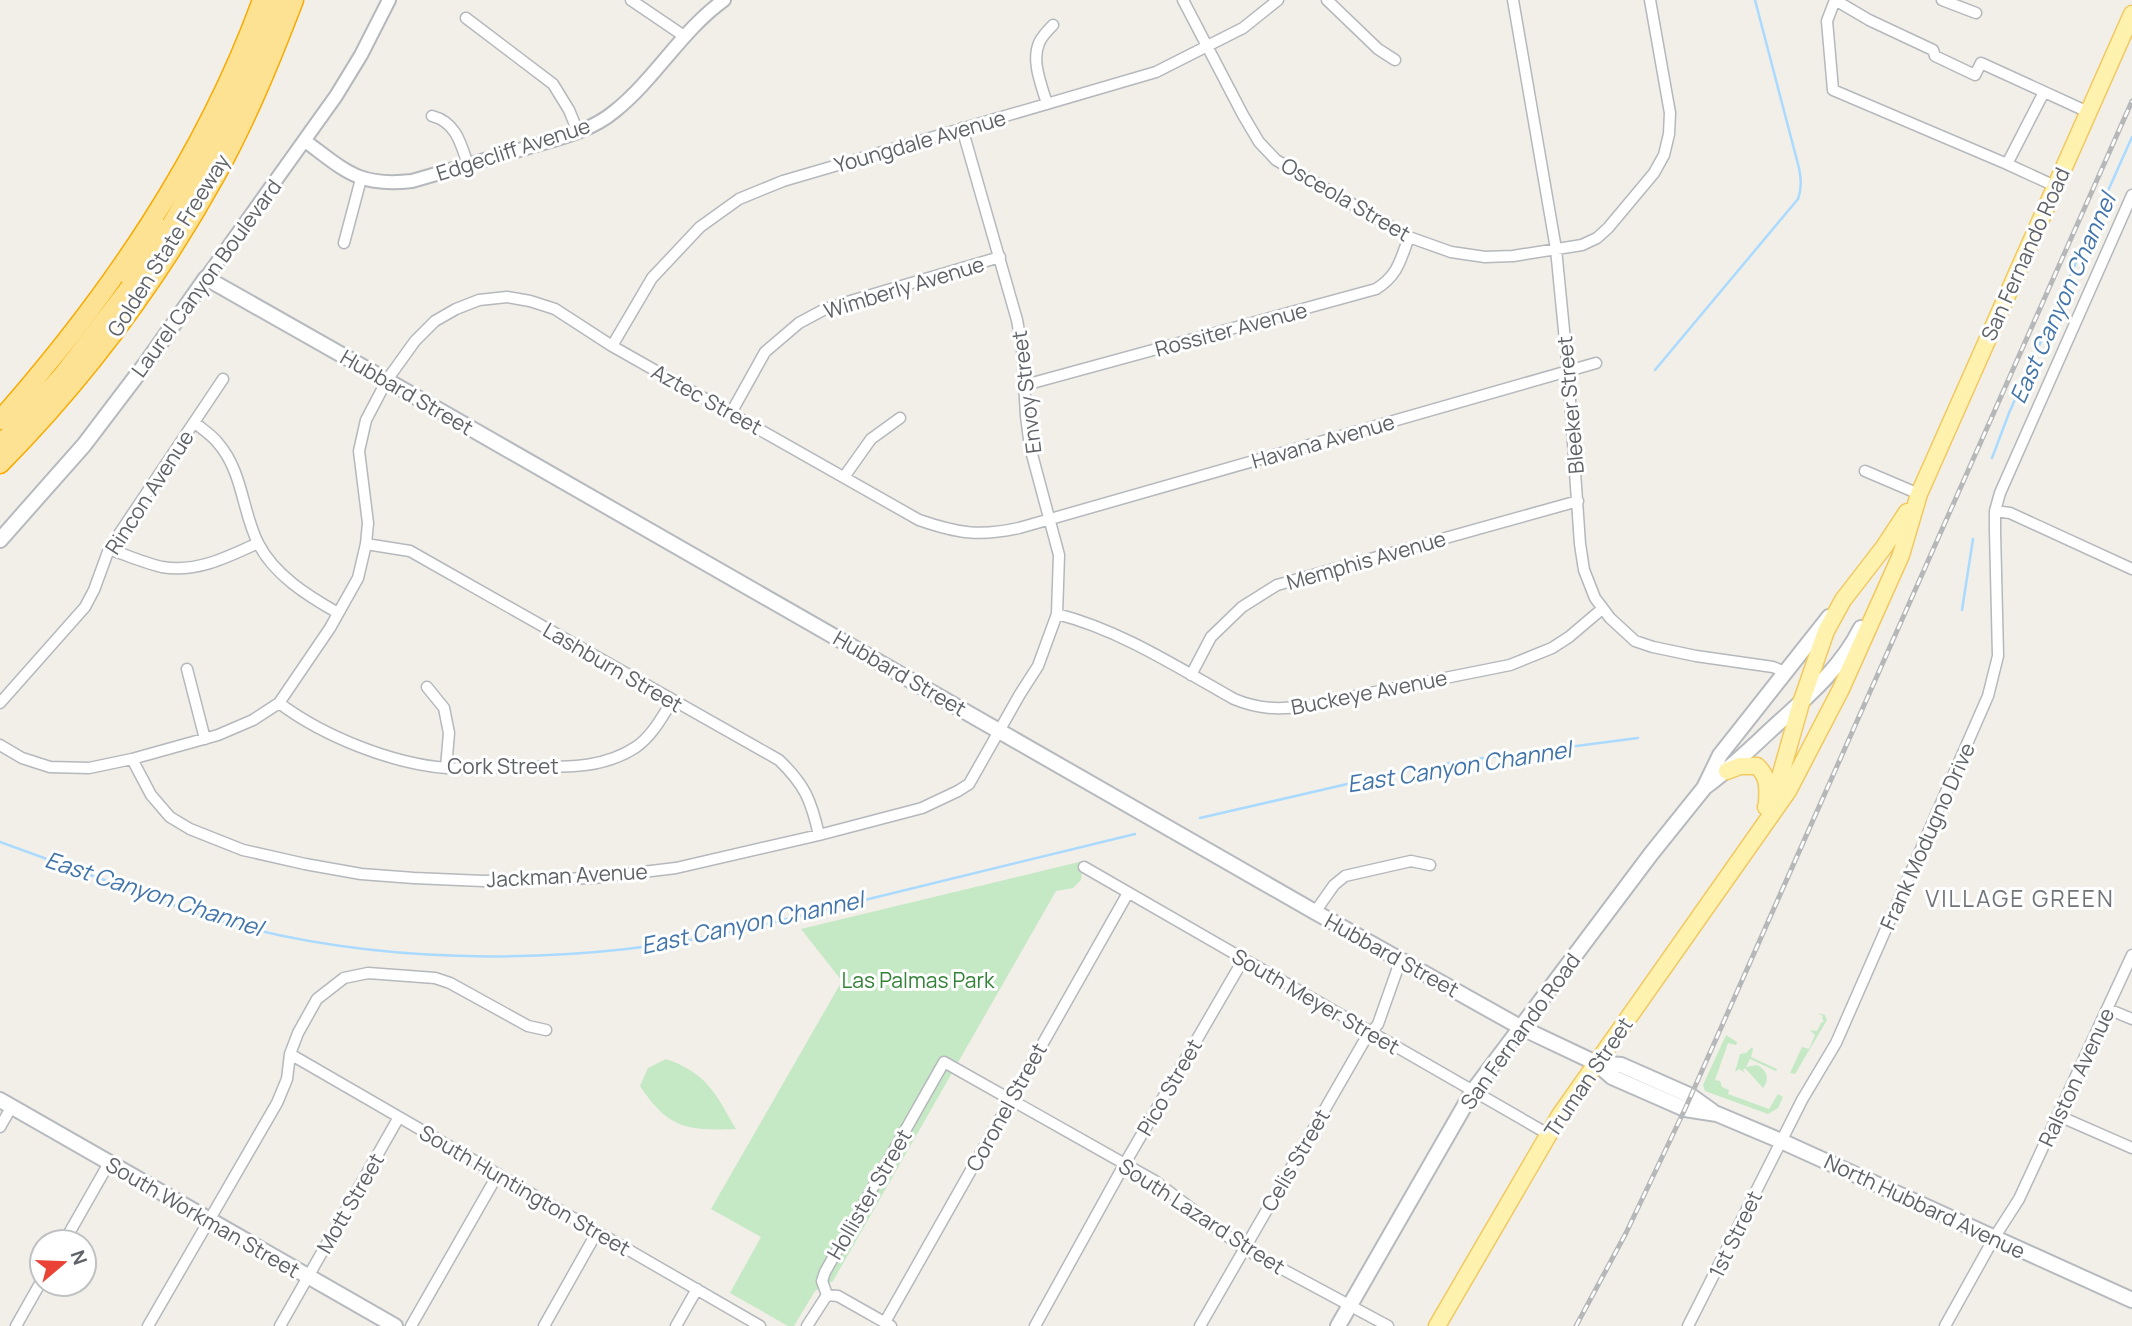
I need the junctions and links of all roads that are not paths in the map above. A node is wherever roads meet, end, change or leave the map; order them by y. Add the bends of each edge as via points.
1 (262, 0) edge
2 (273, 0) edge
3 (280, 0) edge
4 (293, 0) edge
5 (389, 0) edge
6 (631, 0) edge
7 (724, 0) edge
8 (1183, 0) edge
9 (1278, 0) edge
10 (1327, 0) edge
11 (1513, 0) edge
12 (1650, 0) edge
13 (1835, 0) edge
14 (1942, 0) edge
15 (1976, 13) dead end
16 (2132, 14) edge
17 (466, 18) dead end
18 (1053, 25) dead end
19 (684, 36) junction
20 (1207, 46) junction
21 (1395, 60) dead end
22 (2044, 92) junction
23 (1047, 104) junction
24 (2088, 112) junction
25 (432, 116) dead end
26 (962, 128) junction
27 (578, 132) junction
28 (305, 141) junction
29 (2007, 164) junction
30 (468, 165) junction
31 (361, 179) junction
32 (2055, 186) junction
33 (2132, 195) edge
34 (1409, 237) junction
35 (344, 243) dead end
36 (1556, 249) junction
37 (1000, 257) junction
38 (206, 278) junction
39 (612, 346) junction
40 (1596, 363) dead end
41 (1568, 371) junction
42 (223, 379) dead end
43 (387, 380) junction
44 (1024, 385) junction
45 (731, 412) junction
46 (900, 418) dead end
47 (0, 420) edge
48 (194, 422) junction
49 (0, 432) edge
50 (0, 445) edge
51 (0, 464) edge
52 (1865, 471) dead end
53 (844, 477) junction
54 (1919, 494) junction
55 (1578, 501) junction
56 (1996, 511) junction
57 (1050, 519) junction
58 (1907, 530) junction
59 (0, 540) edge
60 (258, 543) junction
61 (366, 544) junction
62 (109, 549) junction
63 (2132, 569) edge
64 (1843, 600) junction
65 (1602, 609) junction
66 (338, 613) junction
67 (1057, 614) junction
68 (187, 669) dead end
69 (1784, 672) junction
70 (1191, 675) junction
71 (427, 688) dead end
72 (672, 701) junction
73 (279, 702) junction
74 (0, 703) edge
75 (1801, 703) junction
76 (999, 730) junction
77 (205, 739) junction
78 (0, 745) edge
79 (132, 759) junction
80 (446, 768) junction
81 (1727, 771) junction
82 (1704, 788) junction
83 (1767, 805) junction
84 (819, 835) junction
85 (1754, 838) junction
86 (1430, 865) dead end
87 (1084, 867) dead end
88 (1128, 893) junction
89 (1315, 912) junction
90 (2132, 955) edge
91 (1401, 959) junction
92 (1243, 960) junction
93 (2108, 1009) junction
94 (2132, 1019) edge
95 (1520, 1027) junction
96 (546, 1030) dead end
97 (1372, 1032) junction
98 (290, 1054) junction
99 (944, 1062) joint
100 (1596, 1063) junction
101 (1473, 1091) junction
102 (1010, 1098) junction
103 (1688, 1102) joint
104 (6, 1103) edge
105 (2059, 1116) junction
106 (399, 1117) junction
107 (0, 1127) edge
108 (1548, 1134) junction
109 (1781, 1140) junction
110 (2132, 1148) edge
111 (108, 1163) junction
112 (1124, 1165) junction
113 (498, 1174) junction
114 (208, 1220) junction
115 (72, 1228) edge
116 (597, 1232) junction
117 (1994, 1238) junction
118 (1243, 1248) junction
119 (308, 1277) junction
120 (697, 1289) junction
121 (827, 1295) junction
122 (32, 1298) edge
123 (2132, 1300) edge
124 (1350, 1304) junction
125 (888, 1324) edge
126 (16, 1326) edge
127 (148, 1326) edge
128 (280, 1326) edge
129 (395, 1326) edge
130 (411, 1326) edge
131 (544, 1326) edge
132 (676, 1326) edge
133 (760, 1326) edge
134 (807, 1326) edge
135 (1035, 1326) edge
136 (1200, 1326) edge
137 (1338, 1326) edge
138 (1388, 1326) edge
139 (1437, 1326) edge
140 (1688, 1326) edge
141 (1945, 1326) edge

1 - 47 highway, Golden State Freeway via 248,40 191,155 149,226 74,332
2 - 49 highway via 209,143 149,244 62,363
3 - 50 highway via 233,112 158,246 43,400
4 - 51 highway, Golden State Freeway via 250,106 183,230 104,345
5 - 28 street, Laurel Canyon Boulevard via 361,55
6 - 19 street
7 - 19 street, Edgecliff Avenue
8 - 20 street, Osceola Street
9 - 20 street, Youngdale Avenue via 1243,29
10 - 21 street
11 - 36 street, Bleeker Street
12 - 36 street, Osceola Street via 1670,113 1664,155 1654,173 1597,238
13 - 22 street via 1975,75 1981,62
13 - 29 street via 1827,21 1833,90
14 - 15 street
16 - 24 main road, San Fernando Road
17 - 27 street via 553,84
18 - 23 street via 1039,41 1036,56
19 - 27 street, Edgecliff Avenue via 634,96 613,114
20 - 23 street, Youngdale Avenue via 1156,72
20 - 34 street, Osceola Street via 1245,119 1276,160
22 - 24 street
22 - 29 street
23 - 26 street, Youngdale Avenue
24 - 32 main road, San Fernando Road
25 - 30 street via 450,125
26 - 37 street, Envoy Street
26 - 39 street, Youngdale Avenue via 783,181 739,199 700,228 652,278
27 - 30 street, Edgecliff Avenue
28 - 31 street, Edgecliff Avenue
28 - 38 street, Laurel Canyon Boulevard
29 - 32 street
30 - 31 street, Edgecliff Avenue via 412,181 388,184
31 - 35 street
32 - 54 main road, San Fernando Road
33 - 56 street
34 - 36 street, Osceola Street via 1485,257
34 - 44 street, Rossiter Avenue via 1398,269 1376,289
36 - 41 street, Bleeker Street
37 - 44 street, Envoy Street via 1020,334
37 - 45 street, Wimberly Avenue via 825,309 799,323 765,352
38 - 43 main road, Hubbard Street
38 - 59 main road, Laurel Canyon Boulevard via 84,445
39 - 43 street, Aztec Street via 555,309 507,297 479,300 435,321
39 - 45 street, Aztec Street
40 - 41 street, Havana Avenue
41 - 55 street, Bleeker Street
41 - 57 street, Havana Avenue
42 - 48 street, Rincon Avenue
43 - 61 street, Aztec Street via 366,420 359,451 368,523
43 - 76 main road, Hubbard Street
44 - 57 street, Envoy Street via 1030,447
45 - 53 street, Aztec Street
46 - 53 street via 871,439
48 - 60 street via 218,443 233,466
48 - 62 street, Rincon Avenue
52 - 54 street
53 - 57 street, Aztec Street via 919,520 945,529 993,534
54 - 58 main road, San Fernando Road
54 - 64 main road, San Fernando Road
55 - 65 street, Bleeker Street via 1584,570
55 - 70 street, Memphis Avenue via 1277,585 1242,607 1210,637
56 - 63 street via 2010,513
56 - 109 street, Frank Modugno Drive via 1998,656 1988,696 1836,1043
57 - 67 street, Envoy Street via 1060,565
58 - 75 main road, San Fernando Road via 1851,647
58 - 85 main road, Truman Street via 1901,555 1841,689 1788,791
60 - 62 street via 215,563 185,568 162,567
60 - 66 street via 278,570
61 - 66 street, Aztec Street via 358,578
61 - 72 street, Lashburn Street via 410,551
62 - 74 street, Rincon Avenue via 85,607
64 - 69 main road, San Fernando Road
64 - 75 main road, Truman Street via 1818,649
65 - 69 street, Bleeker Street via 1635,641
65 - 70 street, Buckeye Avenue via 1552,648 1510,665 1281,710 1254,707
66 - 73 street, Aztec Street
67 - 70 street, Buckeye Avenue via 1097,626
67 - 76 street, Envoy Street via 1038,666
68 - 77 street
69 - 82 main road, San Fernando Road via 1720,755
71 - 80 street via 444,708 449,733
72 - 80 street, Cork Street via 638,746 611,760 586,766
72 - 84 street, Lashburn Street via 779,760 808,795
73 - 77 street via 253,720
73 - 80 street, Cork Street via 343,740 386,756
75 - 81 main road, San Fernando Road
75 - 83 main road, Truman Street via 1778,784
76 - 84 street, Jackman Avenue via 968,784 958,791 922,808
76 - 89 main road, Hubbard Street
77 - 79 street
78 - 79 street via 50,767 89,768
79 - 84 street, Jackman Avenue via 151,796 170,817 190,829 243,850 361,874 483,881 593,878 676,868
81 - 82 main road, San Fernando Road
81 - 83 main road via 1757,766 1768,785
82 - 95 main road, San Fernando Road
83 - 85 main road, Truman Street
85 - 100 main road, Truman Street
86 - 89 street via 1411,861 1345,876
87 - 88 street, South Meyer Street
88 - 92 street, South Meyer Street
88 - 102 street, Coronel Street
89 - 91 main road, Hubbard Street
90 - 93 street, Ralston Avenue
91 - 95 main road, Hubbard Street
91 - 97 street, Celis Street
92 - 97 street, South Meyer Street
92 - 112 street, Pico Street
93 - 94 street
93 - 105 street, Ralston Avenue
95 - 100 main road, Hubbard Street
95 - 101 main road, San Fernando Road
96 - 98 street via 528,1026 435,978 368,973 344,978 317,999
97 - 101 street, South Meyer Street
97 - 118 street, Celis Street
98 - 106 street, South Huntington Street
98 - 114 street via 287,1079 277,1103
99 - 102 street, South Lazard Street
99 - 121 street, Hollister Street via 825,1272 822,1281
100 - 103 main road, Hubbard Street via 1612,1077
100 - 108 main road, Truman Street
101 - 108 street, South Meyer Street
101 - 124 main road, San Fernando Road
102 - 112 street, South Lazard Street
102 - 125 street, Coronel Street
103 - 109 main road, North Hubbard Avenue
104 - 107 street
104 - 111 main road, South Workman Street
105 - 110 street
105 - 117 street, Ralston Avenue via 2019,1199
106 - 113 street, South Huntington Street
106 - 119 street, Mott Street
108 - 139 main road, Truman Street
109 - 117 main road, North Hubbard Avenue
109 - 140 street, 1st Street
111 - 114 main road, South Workman Street
111 - 115 street
112 - 118 street, South Lazard Street via 1155,1181
112 - 135 street, Pico Street
113 - 116 street, South Huntington Street
113 - 130 street
114 - 119 main road, South Workman Street
114 - 127 street
116 - 120 street, South Huntington Street
116 - 131 street
117 - 123 main road, North Hubbard Avenue
117 - 141 street, Ralston Avenue
118 - 124 street, South Lazard Street
118 - 136 street, Celis Street
119 - 128 street, Mott Street
119 - 129 main road, South Workman Street
120 - 132 street
120 - 133 street, South Huntington Street
121 - 125 street via 838,1296
121 - 134 street, Hollister Street
122 - 126 street
124 - 137 main road, San Fernando Road
124 - 138 street, South Lazard Street

